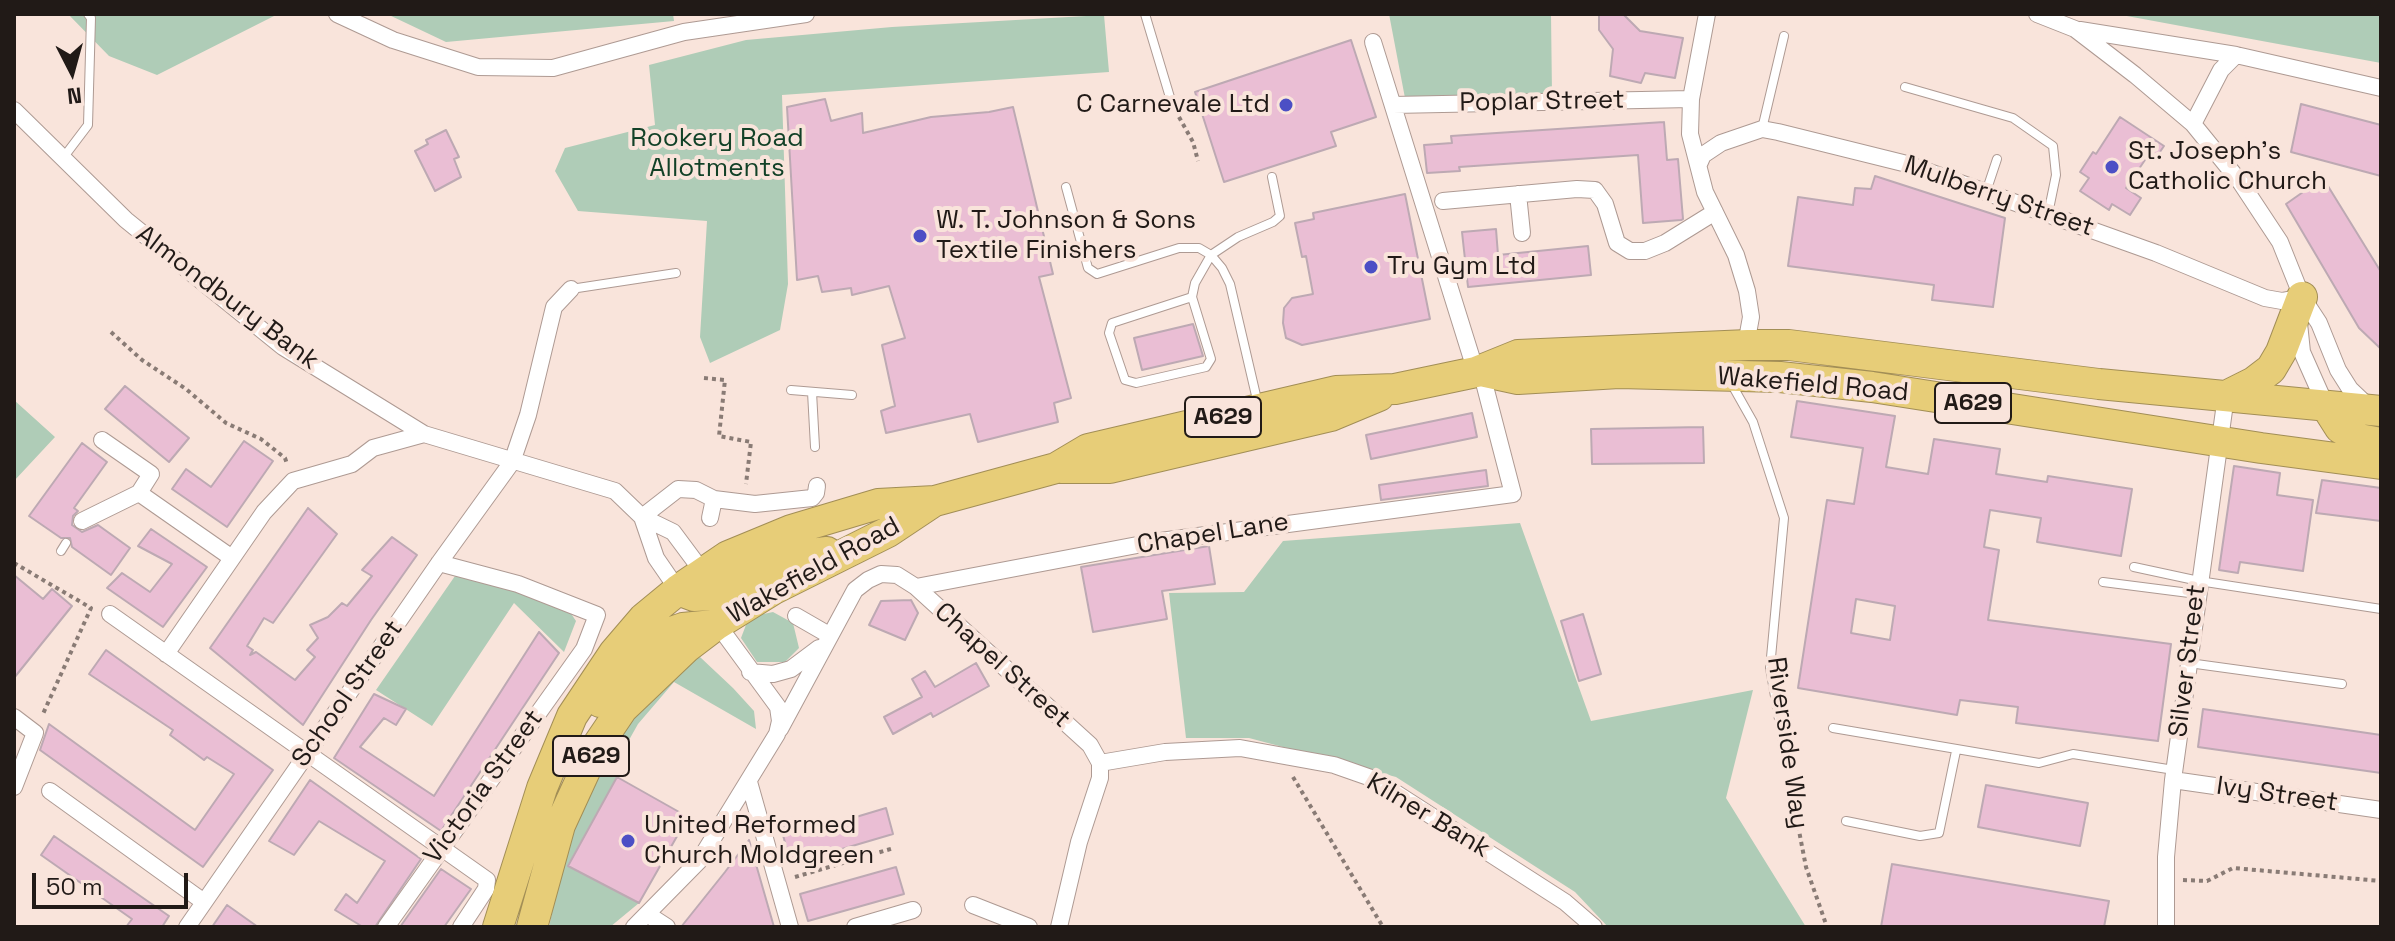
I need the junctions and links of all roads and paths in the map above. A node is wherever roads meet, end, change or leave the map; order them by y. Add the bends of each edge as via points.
1 (88, 14) edge
2 (337, 14) edge
3 (806, 14) edge
4 (1145, 14) edge
5 (1707, 14) edge
6 (2037, 14) edge
7 (2075, 29) junction
8 (1784, 36) dead end
9 (1373, 42) dead end
10 (2236, 55) junction
11 (1905, 87) dead end
12 (2381, 88) edge
13 (1691, 99) junction
14 (1172, 104) joint
15 (1393, 105) junction
16 (14, 110) edge
17 (2193, 124) junction
18 (1762, 129) junction
19 (63, 158) junction
20 (1997, 159) dead end
21 (1198, 161) dead end
22 (1699, 164) junction
23 (1272, 177) dead end
24 (1066, 187) dead end
25 (1986, 192) junction
26 (1518, 194) junction
27 (1443, 201) dead end
28 (1715, 212) junction
29 (2048, 214) junction
30 (1522, 233) dead end
31 (1211, 255) junction
32 (676, 273) dead end
33 (571, 289) joint
34 (1192, 297) junction
35 (2302, 297) junction
36 (111, 332) dead end
37 (1748, 345) junction
38 (1478, 372) junction
39 (1727, 375) junction
40 (704, 378) dead end
41 (1395, 389) junction
42 (791, 390) dead end
43 (812, 392) junction
44 (852, 395) dead end
45 (2226, 396) junction
46 (2326, 406) junction
47 (1259, 409) junction
48 (2376, 410) edge
49 (424, 434) junction
50 (102, 440) dead end
51 (2218, 442) junction
52 (2381, 443) edge
53 (815, 447) dead end
54 (512, 462) junction
55 (2381, 464) edge
56 (1056, 468) junction
57 (293, 481) junction
58 (817, 486) dead end
59 (139, 493) junction
60 (714, 499) junction
61 (935, 501) junction
62 (744, 502) junction
63 (642, 517) junction
64 (710, 518) dead end
65 (82, 521) dead end
66 (852, 548) junction
67 (232, 558) junction
68 (14, 563) edge
69 (439, 563) junction
70 (2134, 567) dead end
71 (2103, 582) dead end
72 (708, 583) junction
73 (916, 587) junction
74 (2198, 588) junction
75 (678, 590) junction
76 (2381, 609) edge
77 (110, 614) dead end
78 (796, 616) dead end
79 (716, 625) junction
80 (826, 640) junction
81 (166, 654) junction
82 (2188, 663) junction
83 (750, 672) junction
84 (2342, 684) dead end
85 (572, 716) junction
86 (14, 717) edge
87 (1833, 728) dead end
88 (35, 733) junction
89 (777, 734) junction
90 (1956, 751) junction
91 (306, 754) junction
92 (1285, 756) junction
93 (1100, 763) junction
94 (1787, 765) joint
95 (2174, 775) junction
96 (749, 782) junction
97 (14, 787) edge
98 (50, 791) dead end
99 (2381, 810) edge
100 (1846, 821) dead end
101 (440, 848) junction
102 (894, 848) dead end
103 (2166, 880) junction
104 (2381, 881) edge
105 (777, 882) junction
106 (204, 902) junction
107 (973, 905) dead end
108 (503, 909) edge
109 (913, 910) dead end
110 (647, 914) junction
111 (187, 927) edge
112 (386, 927) edge
113 (461, 927) edge
114 (532, 927) edge
115 (634, 927) edge
116 (667, 927) edge
117 (790, 927) edge
118 (855, 927) edge
119 (1029, 927) edge
120 (1059, 927) edge
121 (1383, 927) edge
122 (1594, 927) edge
123 (1827, 927) edge
124 (2166, 927) edge

1 - 19 lane via 88,125
2 - 3 street via 393,40 478,67 553,68 684,32
4 - 14 lane
5 - 13 street
6 - 7 street
7 - 10 street
7 - 17 street
8 - 18 lane
9 - 15 street
10 - 12 street
10 - 17 street via 2221,70
11 - 29 lane via 2013,118 2053,146 2056,175
13 - 15 street, Poplar Street
13 - 22 street via 1690,134
14 - 21 path
15 - 38 street
16 - 19 street, Almondbury Bank
17 - 35 street via 2280,242
18 - 22 street via 1709,149
18 - 25 street, Mulberry Street via 1907,164
19 - 49 street, Almondbury Bank via 126,220 283,347
20 - 25 lane
22 - 28 street
23 - 31 lane via 1280,216
24 - 31 lane via 1088,268 1097,274 1179,248 1199,248
25 - 29 street, Mulberry Street
26 - 27 street
26 - 28 street via 1595,190 1617,243 1630,251 1665,243
26 - 30 street
28 - 37 street via 1747,291
29 - 35 street, Mulberry Street via 2265,298
31 - 34 lane
31 - 47 lane via 1230,284
32 - 33 lane
33 - 54 street via 554,307
34 - 34 lane via 1209,347 1206,367 1136,383 1125,380 1109,333 1112,323
35 - 45 highway via 2271,369
35 - 46 street via 2302,352
35 - 48 street via 2350,389
36 - 57 path via 226,423 261,439 285,458
37 - 38 highway, Wakefield Road / A629 via 1518,355
37 - 39 street
37 - 45 highway, Wakefield Road / A629 via 1842,350
38 - 39 highway, Wakefield Road / A629 via 1518,379 1619,373
38 - 41 highway, Wakefield Road / A629
38 - 73 street, Chapel Lane via 1513,494 1153,542
39 - 51 highway, Wakefield Road / A629 via 1872,387
39 - 94 lane, Riverside Way via 1753,422 1784,518 1770,668
40 - 62 path via 725,380 719,436 751,442
41 - 47 highway, Wakefield Road / A629 via 1336,391
41 - 56 highway, Wakefield Road / A629 via 1331,416 1110,468
42 - 43 lane
43 - 44 lane
43 - 53 lane
45 - 46 highway, Wakefield Road / A629
45 - 51 street, Silver Street
46 - 48 highway, Wakefield Road / A629
46 - 52 highway via 2340,428
47 - 56 highway, Wakefield Road / A629 via 1088,449
49 - 54 street, Almondbury Bank
49 - 57 street via 373,448 352,464
50 - 59 street via 151,474
51 - 55 highway, Wakefield Road / A629
51 - 74 street, Silver Street
54 - 63 street, Almondbury Bank via 615,491
54 - 69 street, School Street
56 - 61 highway, Wakefield Road / A629
57 - 67 street
58 - 62 street via 812,498
59 - 65 street
59 - 67 street
60 - 62 street
60 - 63 street via 678,489
60 - 64 street
61 - 66 highway, Wakefield Road / A629
61 - 72 highway, Wakefield Road / A629 via 878,504 791,530 728,556
63 - 72 street, Almondbury Bank via 673,532
63 - 75 street, Almondbury Bank via 656,558
66 - 72 highway via 787,557
66 - 79 highway, Wakefield Road / A629
67 - 81 street
68 - 88 path via 91,608
69 - 91 street, School Street
69 - 101 street, Victoria Street via 518,584 597,615 584,649
70 - 74 lane
71 - 74 lane
72 - 75 highway, Wakefield Road / A629
72 - 79 street
73 - 80 street, Chapel Street via 897,575 868,580 855,590
73 - 93 street, Chapel Street via 1090,745
74 - 76 lane
74 - 82 street, Silver Street
75 - 85 highway, Wakefield Road / A629 via 620,646
77 - 81 street
78 - 80 street
79 - 83 street
79 - 85 highway via 660,636 600,701
79 - 114 highway, Wakefield Road / A629 via 622,709 595,749 560,825
80 - 83 street via 791,669
80 - 89 street
81 - 91 street
82 - 84 lane
82 - 95 street, Silver Street
83 - 89 street via 778,707
85 - 108 highway, Wakefield Road / A629 via 542,788
86 - 88 street
87 - 90 lane
88 - 97 street
89 - 96 street
90 - 95 lane via 2039,763 2073,754
90 - 100 lane via 1939,833 1920,836
91 - 101 street
91 - 106 street, School Street
92 - 93 street, Kilner Bank via 1240,748 1165,752
92 - 121 path via 1297,786
92 - 122 street, Kilner Bank via 1374,779 1565,902
93 - 120 street
94 - 123 path, Riverside Way via 1806,867
95 - 99 street, Ivy Street
95 - 103 street, Silver Street
96 - 105 street
96 - 110 street via 699,861
98 - 106 street
101 - 108 street
101 - 112 street, Victoria Street
102 - 105 path
103 - 104 path via 2207,881 2233,868
103 - 124 street, Silver Street
105 - 117 street
106 - 111 street, School Street
107 - 119 street
108 - 113 street via 486,889
109 - 118 street
110 - 115 street
110 - 116 street

